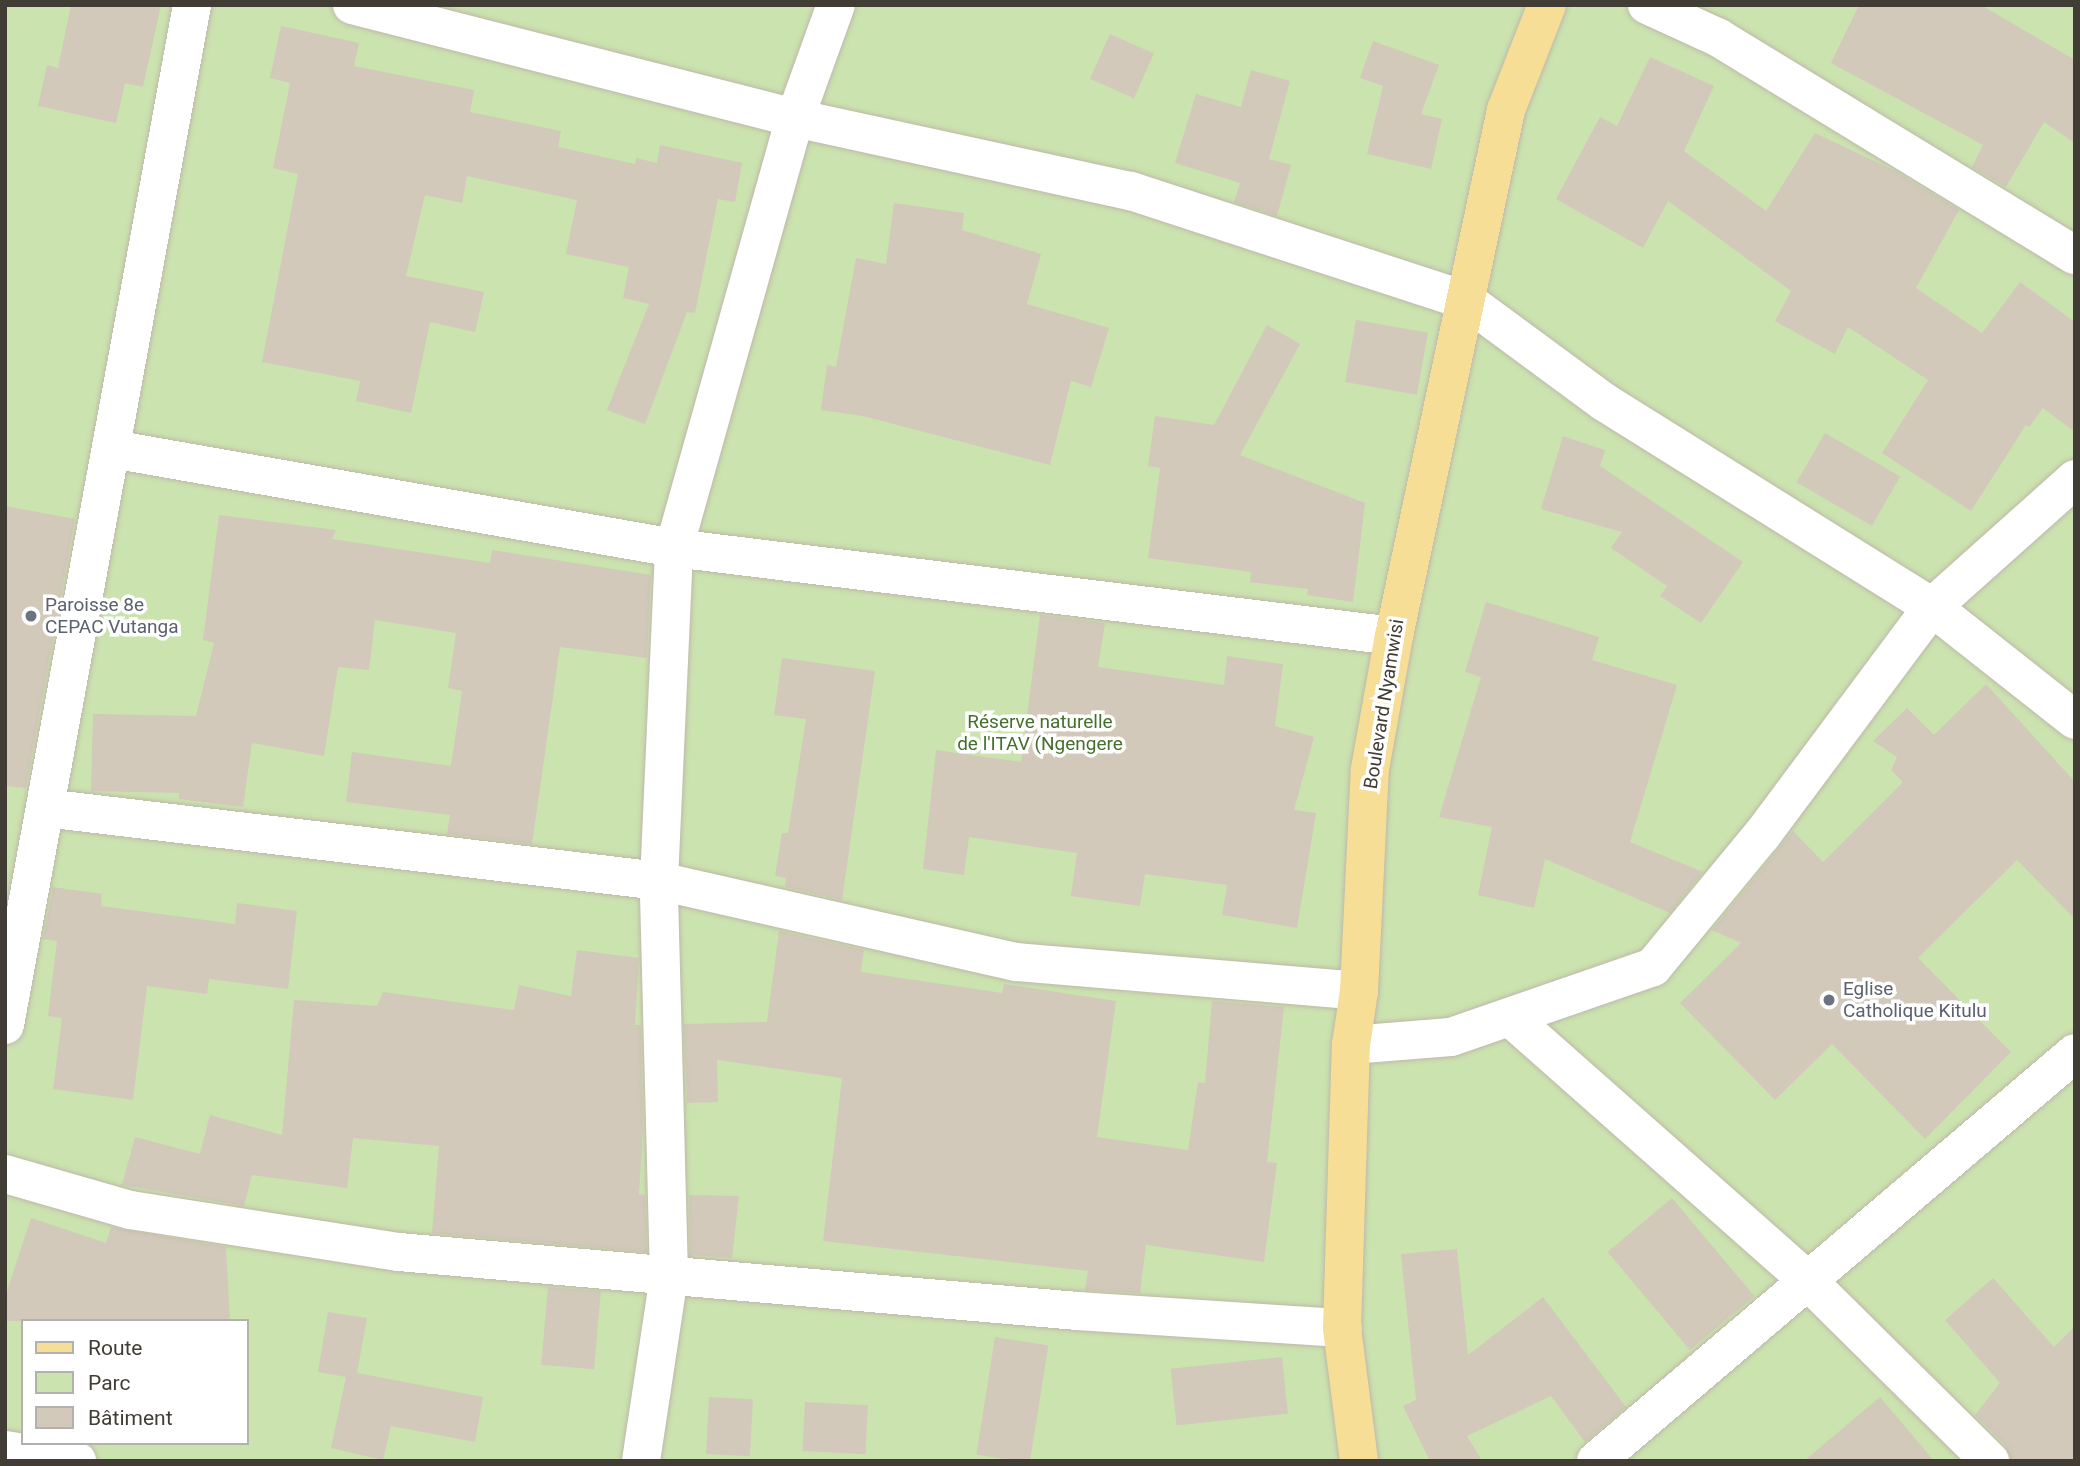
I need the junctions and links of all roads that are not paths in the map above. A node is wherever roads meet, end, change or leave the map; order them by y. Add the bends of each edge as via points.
1 (192, 5) edge
2 (352, 5) edge
3 (835, 5) edge
4 (1547, 5) edge
5 (1647, 5) edge
6 (795, 118) junction
7 (2075, 256) edge
8 (1467, 301) junction
9 (112, 449) junction
10 (2075, 480) edge
11 (674, 548) junction
12 (1931, 607) junction
13 (1394, 636) junction
14 (2075, 720) edge
15 (45, 808) junction
16 (659, 881) junction
17 (1359, 991) junction
18 (1511, 1018) junction
19 (5, 1025) edge
20 (1351, 1045) junction
21 (2075, 1053) edge
22 (5, 1174) edge
23 (669, 1276) junction
24 (1809, 1282) junction
25 (1342, 1328) junction
26 (5, 1450) edge
27 (76, 1461) edge
28 (642, 1461) edge
29 (1359, 1461) edge
30 (1596, 1461) edge
31 (1990, 1461) edge

1 - 9 street
2 - 6 street
3 - 6 street
4 - 8 main road, Boulevard Nyamwisi via 1506,110
5 - 7 street via 1718,38
6 - 8 street via 1131,191
6 - 11 street
8 - 12 street via 1604,402
8 - 13 main road, Boulevard Nyamwisi
9 - 11 street
9 - 15 street
10 - 12 street
11 - 13 street
11 - 16 street
12 - 14 street
12 - 18 street via 1762,835 1653,967
13 - 17 main road, Boulevard Nyamwisi via 1370,769
15 - 16 street
15 - 19 street
16 - 17 street via 1016,962
16 - 23 street
17 - 20 main road, Boulevard Nyamwisi
18 - 20 street via 1451,1037
18 - 24 street
20 - 25 main road, Boulevard Nyamwisi
21 - 24 street
22 - 23 street via 130,1210 226,1226 399,1252
23 - 25 street
23 - 28 street
24 - 30 street
24 - 31 street
25 - 29 main road, Boulevard Nyamwisi
26 - 27 street

